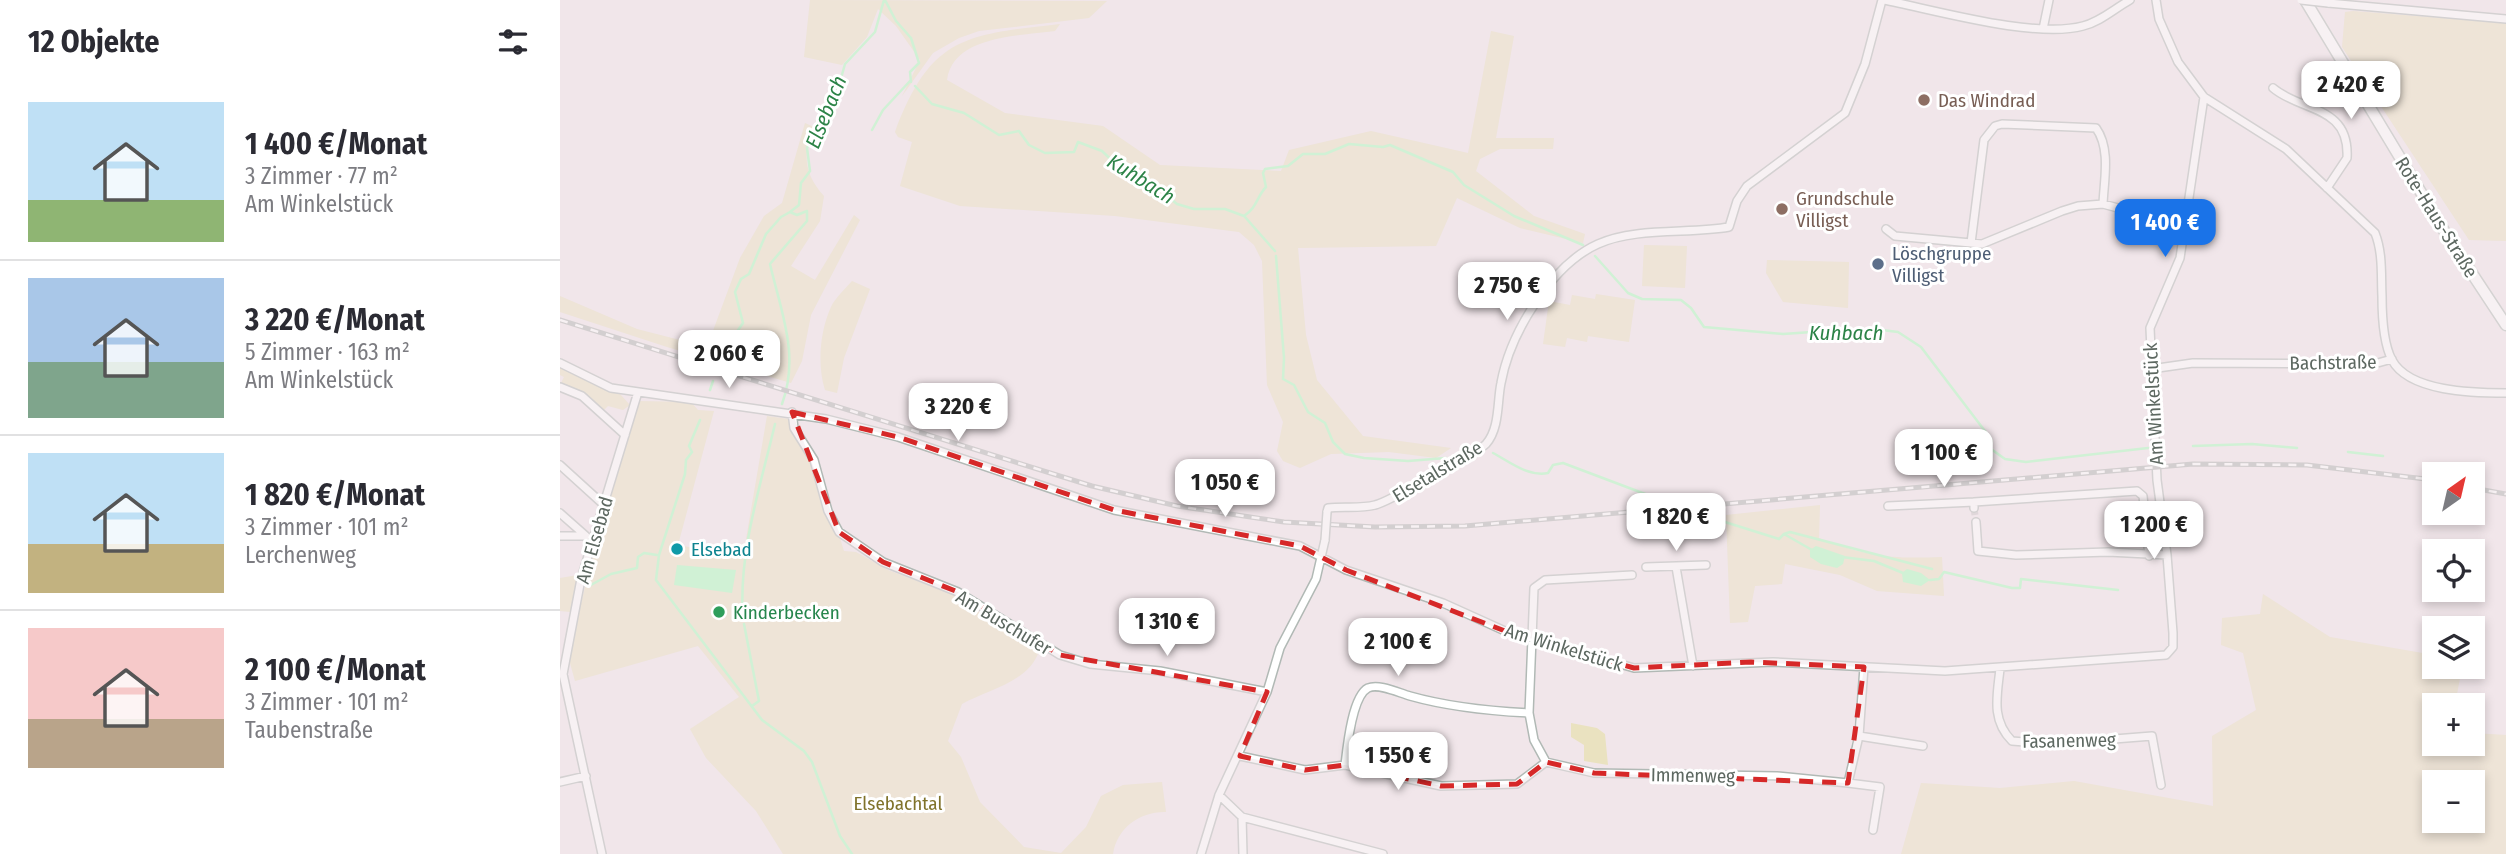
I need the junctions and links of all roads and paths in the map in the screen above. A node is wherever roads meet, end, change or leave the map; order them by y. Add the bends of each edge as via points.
1 (1883, 0) edge
2 (2049, 0) edge
3 (2130, 0) edge
4 (2156, 0) edge
5 (2303, 0) edge
6 (2506, 19) edge
7 (2043, 29) junction
8 (2273, 88) dead end
9 (2204, 97) junction
10 (2327, 188) junction
11 (2103, 204) junction
12 (2185, 226) junction
13 (1886, 229) dead end
14 (1972, 243) junction
15 (2506, 325) edge
16 (2392, 359) junction
17 (560, 363) edge
18 (2151, 369) junction
19 (560, 387) edge
20 (638, 392) junction
21 (2506, 393) edge
22 (792, 412) junction
23 (625, 435) junction
24 (560, 465) edge
25 (604, 505) junction
26 (1888, 506) dead end
27 (560, 513) edge
28 (1976, 522) tunnel mouth
29 (560, 536) edge
30 (590, 537) junction
31 (2167, 555) junction
32 (2149, 556) junction
33 (1323, 557) junction
34 (1706, 565) dead end
35 (1646, 567) dead end
36 (1676, 567) junction
37 (1632, 575) dead end
38 (1533, 641) junction
39 (560, 643) edge
40 (569, 643) junction
41 (1693, 666) junction
42 (1864, 667) junction
43 (2000, 669) junction
44 (1268, 692) junction
45 (1529, 713) junction
46 (1858, 736) junction
47 (1923, 746) dead end
48 (1240, 756) junction
49 (1546, 762) junction
50 (1345, 765) junction
51 (586, 776) junction
52 (560, 782) edge
53 (1848, 783) junction
54 (2161, 785) dead end
55 (1219, 795) junction
56 (1242, 817) junction
57 (1873, 830) dead end
58 (602, 854) edge
59 (1201, 854) edge
60 (1242, 854) edge
61 (1383, 854) edge

1 - 7 street
1 - 33 street, Elsetalstraße, bridge via 1845,113 1747,186 1729,227 1618,238 1585,251 1550,284 1524,319 1505,363 1496,421 1486,444 1388,501 1327,510
2 - 7 street
3 - 7 street via 2083,26
4 - 9 street via 2178,62
5 - 6 street, bridge
5 - 15 main road, Rote-Haus-Straße
8 - 10 street via 2286,99 2331,115 2343,134 2347,158
9 - 10 street via 2286,149
9 - 12 street, Am Winkelstück
10 - 16 street via 2369,224 2381,248 2382,309
11 - 12 street
11 - 14 street via 2078,206 1993,242
11 - 14 street via 2104,153 2095,128 1995,126 1984,140
12 - 18 street, Am Winkelstück via 2175,270 2151,319
13 - 14 street via 1895,236
16 - 18 street, Bachstraße via 2374,365 2193,363
16 - 21 street, Bachstraße via 2403,373 2425,384
17 - 20 street, Am Winkelstück via 604,385
18 - 31 street, Am Winkelstück via 2157,480
19 - 23 street via 582,396
20 - 22 street, Am Winkelstück
20 - 23 street, Am Elsebad
22 - 33 street, Am Winkelstück via 898,437 1114,510 1300,546
22 - 44 street, Am Buschufer via 794,428 814,460 828,511 839,532 883,562 958,592 1060,655 1090,664 1160,671
23 - 25 street, Am Elsebad
24 - 25 street
25 - 30 street, Am Elsebad
26 - 32 street via 1974,505 2137,491 2143,496
27 - 30 street
28 - 32 street via 1978,551
29 - 30 street
30 - 40 street, Am Elsebad
31 - 32 street
31 - 43 street, Am Winkelstück via 2171,652
33 - 38 street, Am Winkelstück via 1346,570 1443,603
33 - 44 street, Elsetalstraße via 1280,648
34 - 36 street
35 - 36 street
36 - 41 street
37 - 38 street via 1539,582 1534,588
38 - 41 street, Am Winkelstück via 1634,668
38 - 45 street
39 - 40 street
40 - 51 street, Am Elsebad via 563,680
41 - 42 street, Am Winkelstück via 1773,662
42 - 43 street, Am Winkelstück
42 - 46 street
43 - 54 street, Fasanenweg via 2000,729 2011,741 2051,744 2152,736
44 - 48 street, Elsetalstraße
45 - 49 street via 1534,740
45 - 50 street via 1493,712 1368,688 1361,694 1351,723
46 - 47 street
46 - 53 street
48 - 50 street via 1305,770
48 - 55 street, Elsetalstraße
49 - 50 street via 1517,784 1482,786 1441,786
49 - 53 street, Immenweg via 1594,773 1777,776
51 - 52 street
51 - 58 street, Am Elsebad
53 - 57 street, Immenweg via 1880,787
55 - 56 street
55 - 59 street, Elsetalstraße
56 - 60 street
56 - 61 street

